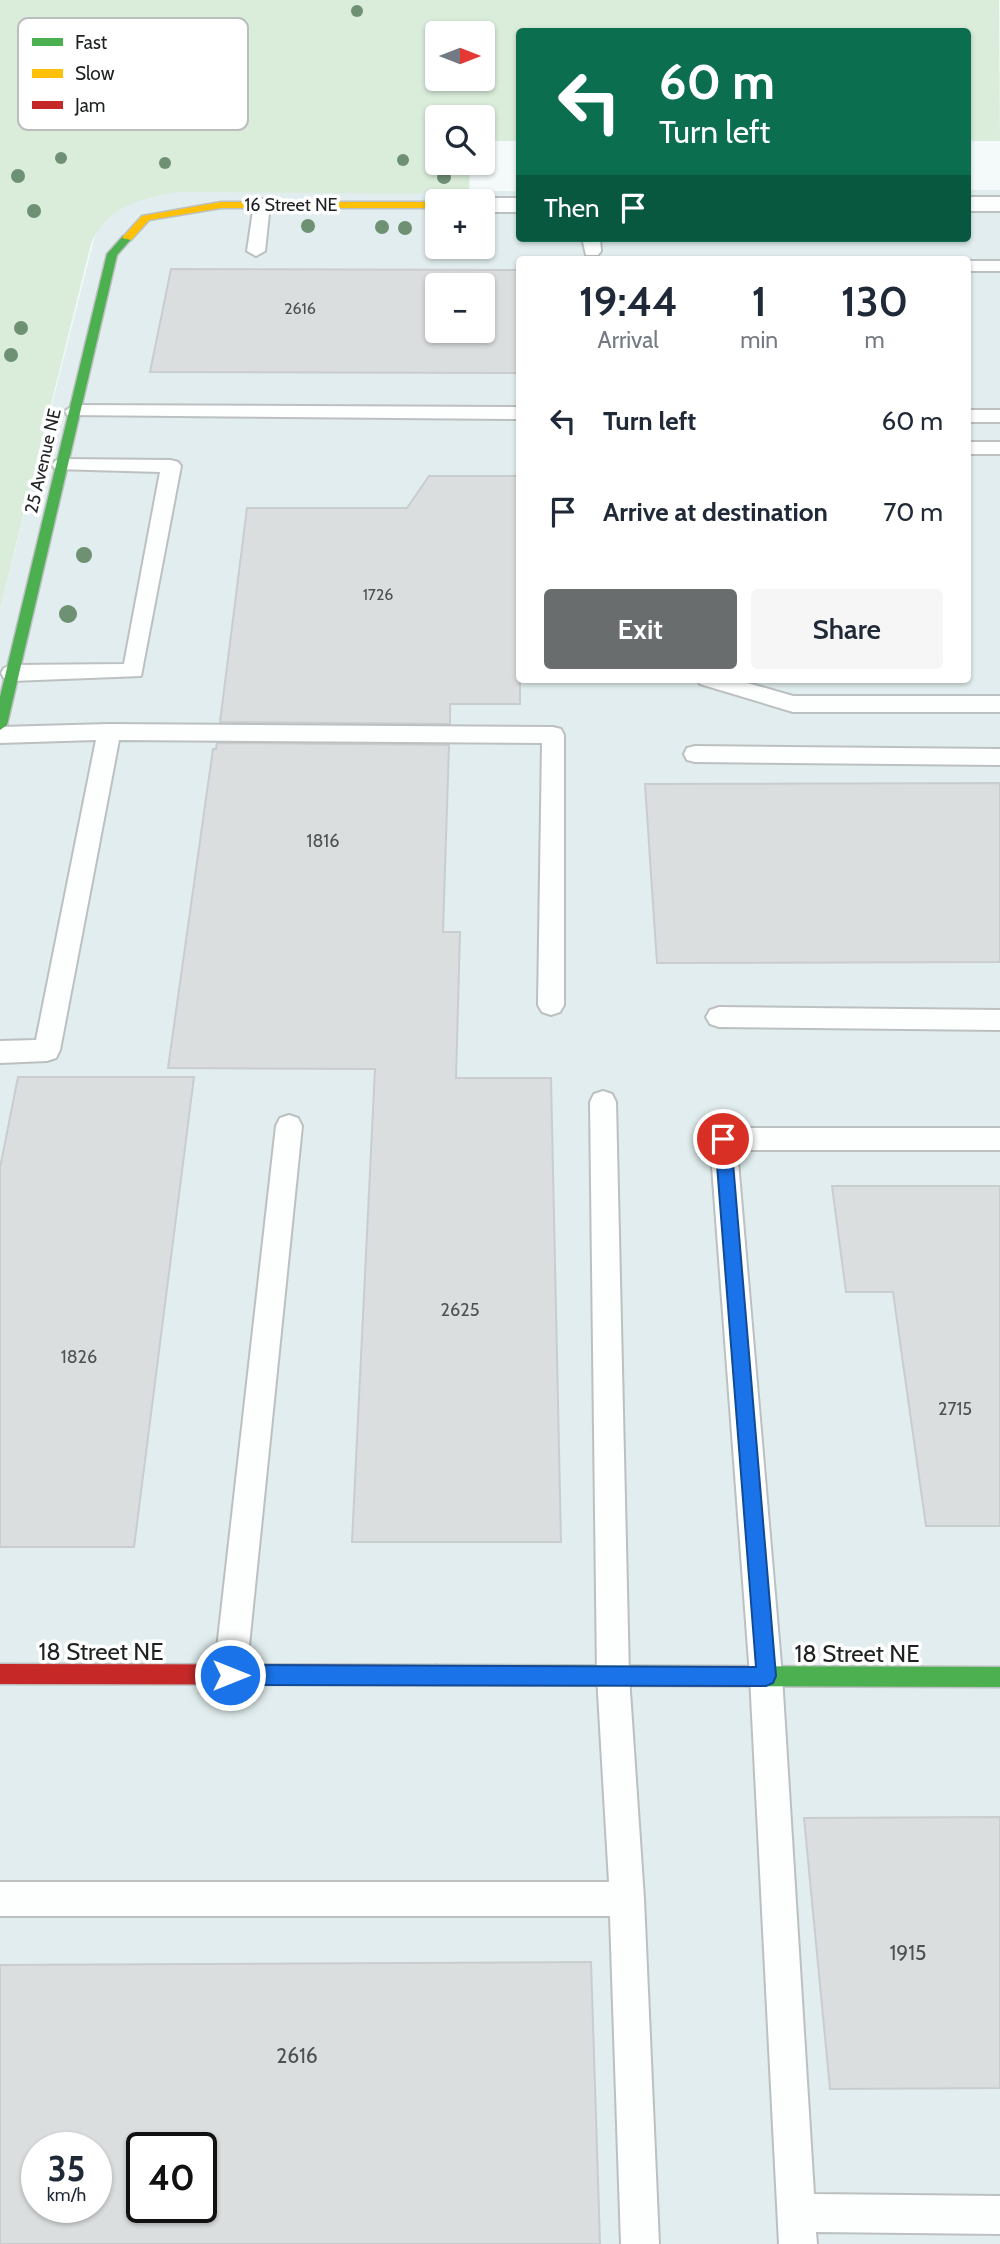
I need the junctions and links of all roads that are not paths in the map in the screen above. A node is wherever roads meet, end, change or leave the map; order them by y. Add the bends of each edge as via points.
1 (262, 204) junction
2 (971, 204) edge
3 (1000, 204) edge
4 (425, 205) edge
5 (495, 205) edge
6 (516, 205) edge
7 (146, 218) joint
8 (256, 251) dead end
9 (971, 266) edge
10 (1000, 266) edge
11 (74, 411) junction
12 (516, 413) edge
13 (971, 416) edge
14 (1000, 416) edge
15 (1000, 448) edge
16 (971, 449) edge
17 (62, 465) junction
18 (12, 673) junction
19 (722, 683) edge
20 (1000, 704) edge
21 (0, 725) edge
22 (109, 732) junction
23 (0, 734) edge
24 (695, 754) dead end
25 (1000, 757) edge
26 (551, 1005) dead end
27 (719, 1017) dead end
28 (1000, 1020) edge
29 (0, 1052) edge
30 (603, 1102) dead end
31 (289, 1126) dead end
32 (1000, 1139) edge
33 (0, 1674) edge
34 (230, 1675) junction
35 (613, 1676) junction
36 (766, 1676) junction
37 (1000, 1677) edge
38 (0, 1899) edge
39 (626, 1899) junction
40 (1000, 2215) edge
41 (797, 2229) edge
42 (640, 2244) edge

1 - 4 street, 16 Street NE
1 - 7 street, 16 Street NE via 221,205
1 - 8 lane
2 - 3 street
5 - 6 street
7 - 11 street, 25 Avenue NE via 112,254
9 - 10 lane
11 - 12 lane
11 - 17 street, 25 Avenue NE
13 - 14 lane
15 - 16 lane
17 - 18 street, 25 Avenue NE
17 - 18 lane via 171,466 133,671
18 - 21 street, 25 Avenue NE
19 - 20 lane via 793,704
22 - 23 lane
22 - 26 lane via 553,735
22 - 29 lane via 47,1050
24 - 25 lane
27 - 28 lane
30 - 35 lane
31 - 34 lane
32 - 36 lane via 723,1139
33 - 34 street, 18 Street NE
34 - 35 street, 18 Street NE
35 - 36 street, 18 Street NE
35 - 39 lane
36 - 37 street, 18 Street NE
36 - 41 lane
38 - 39 lane
39 - 42 lane
40 - 41 lane

